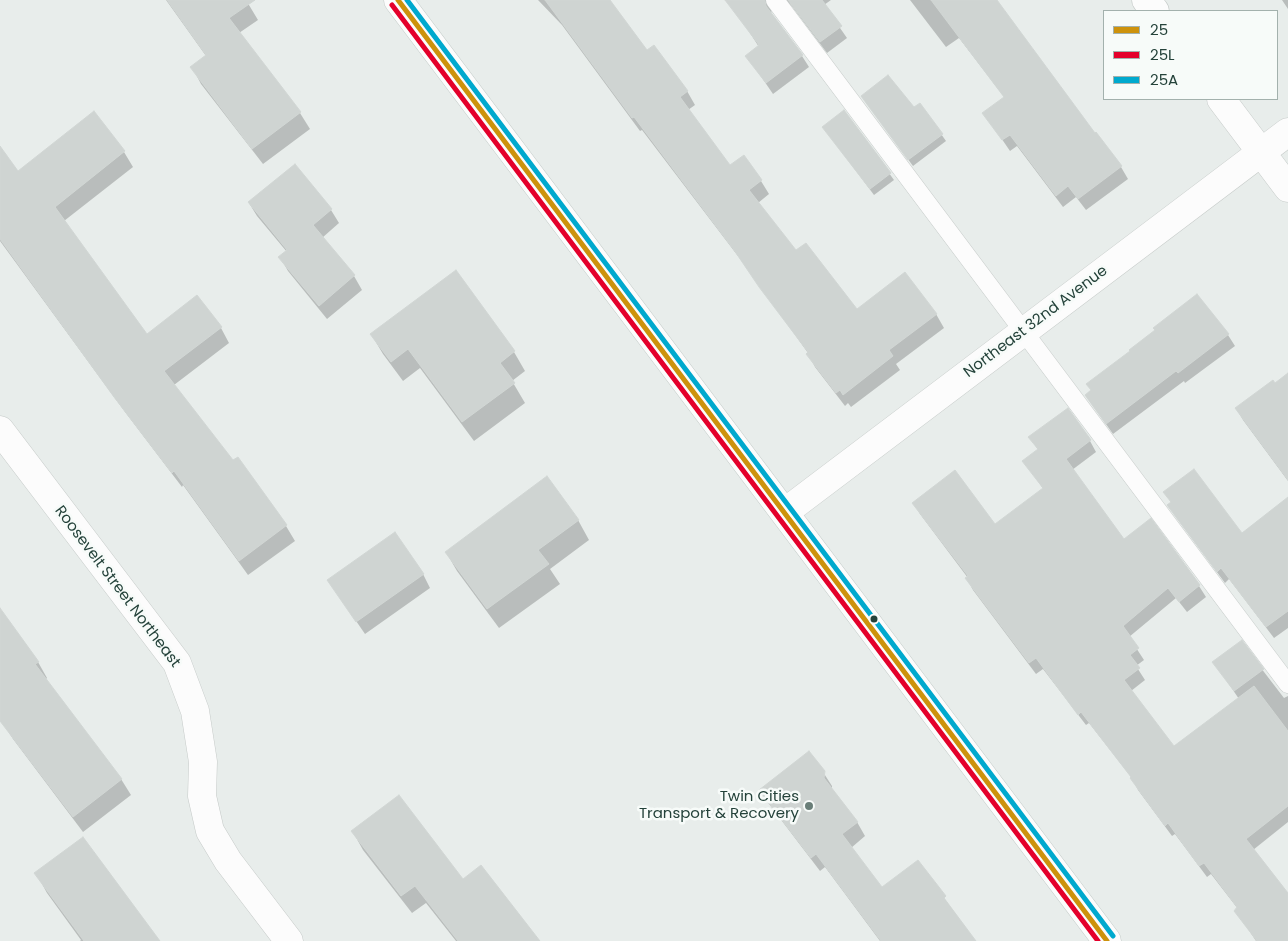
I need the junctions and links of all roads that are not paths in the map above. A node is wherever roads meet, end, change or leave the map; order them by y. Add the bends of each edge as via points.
1 (398, 0) edge
2 (775, 0) edge
3 (1146, 0) edge
4 (1154, 10) edge
5 (1222, 100) edge
6 (1288, 132) edge
7 (1262, 153) junction
8 (1288, 188) edge
9 (1024, 331) junction
10 (0, 430) edge
11 (785, 512) junction
12 (1288, 684) edge
13 (289, 941) edge
14 (1107, 941) edge

1 - 11 street
2 - 9 lane
3 - 4 street
5 - 7 street
6 - 7 street, Northeast 32nd Avenue
7 - 8 street
7 - 9 street, Northeast 32nd Avenue
9 - 11 street, Northeast 32nd Avenue
9 - 12 lane
10 - 13 street, Roosevelt Street Northeast via 177,663 195,711 202,762 202,796 210,831 228,861
11 - 14 street

